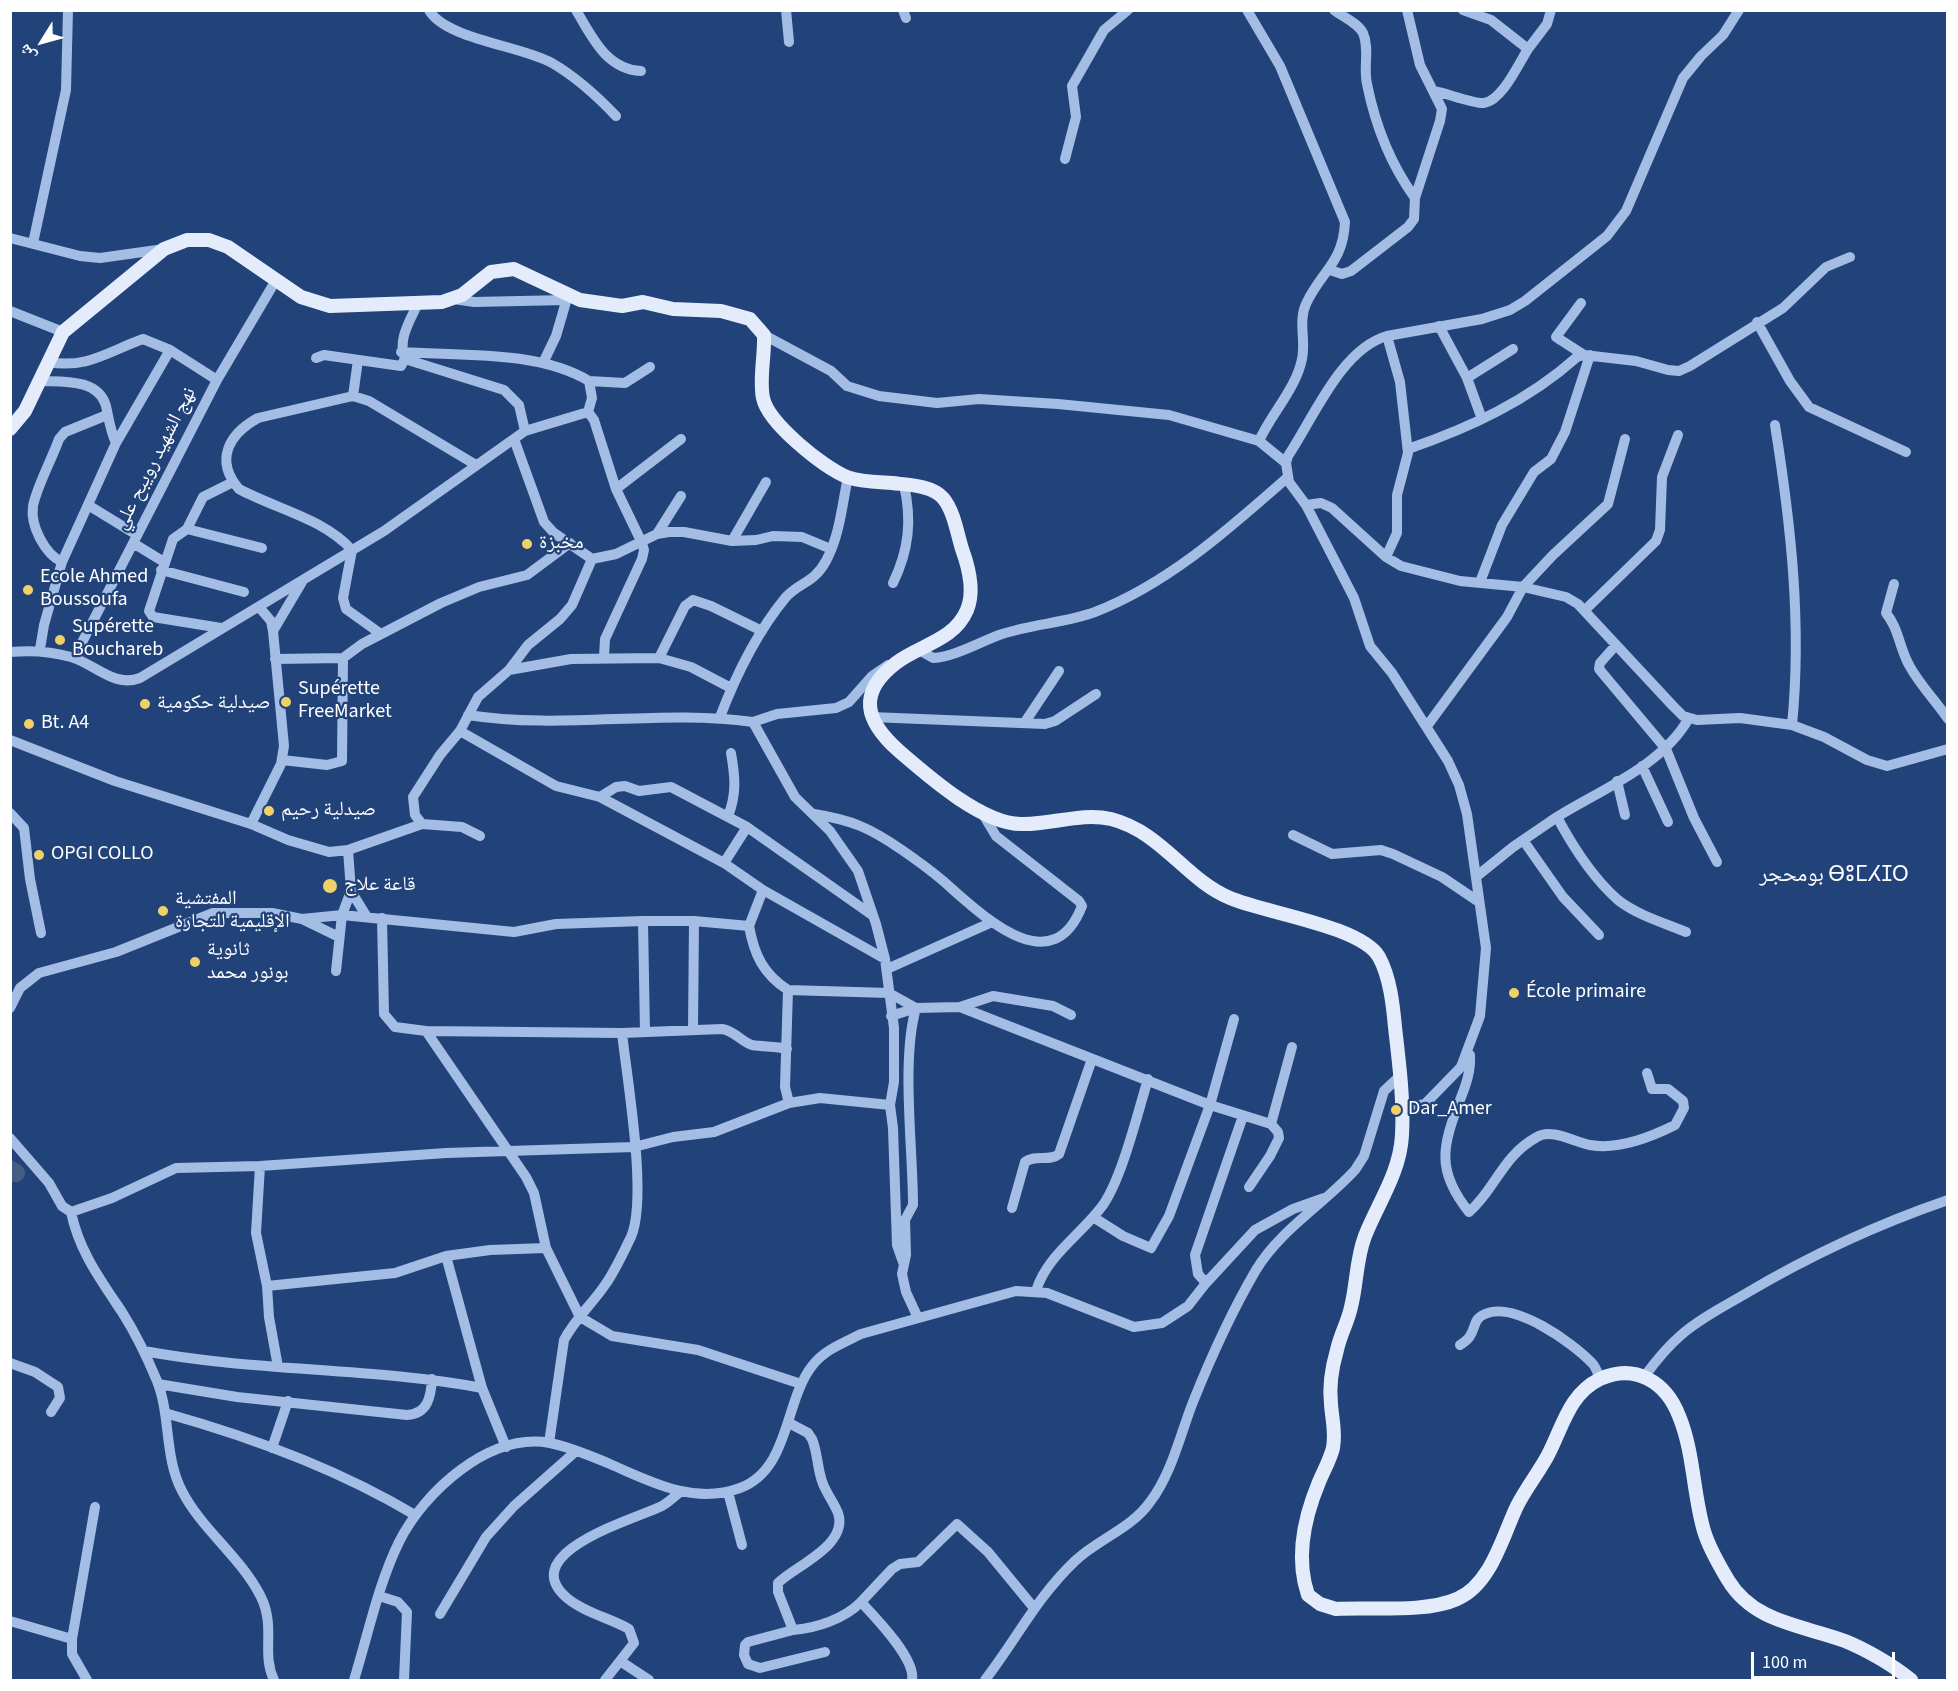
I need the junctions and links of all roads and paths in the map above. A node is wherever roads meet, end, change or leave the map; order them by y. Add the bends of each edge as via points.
1 (68, 10) edge
2 (429, 10) edge
3 (576, 10) edge
4 (786, 10) edge
5 (1128, 10) edge
6 (1247, 10) edge
7 (1334, 10) edge
8 (1407, 10) edge
9 (1463, 10) edge
10 (1551, 10) edge
11 (1739, 10) edge
12 (789, 42) dead end
13 (1528, 49) junction
14 (641, 71) dead end
15 (1434, 91) junction
16 (616, 116) dead end
17 (1065, 159) dead end
18 (1415, 198) junction
19 (10, 238) edge
20 (33, 243) junction
21 (164, 249) junction
22 (1850, 257) dead end
23 (1330, 270) junction
24 (276, 280) junction
25 (567, 297) junction
26 (454, 299) junction
27 (418, 303) junction
28 (1581, 303) dead end
29 (10, 311) edge
30 (1757, 322) junction
31 (1439, 326) junction
32 (63, 332) junction
33 (764, 335) junction
34 (1387, 336) junction
35 (1513, 349) dead end
36 (170, 350) junction
37 (1587, 355) junction
38 (403, 356) junction
39 (316, 358) dead end
40 (358, 360) junction
41 (48, 363) junction
42 (543, 363) junction
43 (650, 367) dead end
44 (1467, 378) junction
45 (218, 380) junction
46 (39, 381) junction
47 (589, 381) junction
48 (353, 396) junction
49 (588, 412) junction
50 (107, 415) junction
51 (1482, 419) junction
52 (1774, 424) dead end
53 (10, 429) edge
54 (525, 431) junction
55 (1678, 435) dead end
56 (514, 439) junction
57 (681, 439) dead end
58 (1625, 439) dead end
59 (1259, 441) junction
60 (116, 443) junction
61 (1408, 449) junction
62 (1905, 452) dead end
63 (1286, 463) junction
64 (476, 465) junction
65 (848, 477) junction
66 (1288, 477) junction
67 (233, 482) junction
68 (766, 482) dead end
69 (904, 485) junction
70 (616, 489) junction
71 (681, 496) dead end
72 (88, 505) junction
73 (1306, 505) junction
74 (187, 529) junction
75 (657, 534) junction
76 (135, 539) junction
77 (732, 541) junction
78 (570, 543) junction
79 (642, 543) junction
80 (262, 548) dead end
81 (831, 549) junction
82 (352, 550) junction
83 (1386, 557) junction
84 (592, 559) junction
85 (62, 562) junction
86 (163, 566) junction
87 (302, 582) junction
88 (1480, 582) junction
89 (893, 583) dead end
90 (1894, 584) dead end
91 (1523, 587) junction
92 (244, 592) dead end
93 (259, 607) junction
94 (1585, 610) junction
95 (221, 628) junction
96 (273, 631) junction
97 (762, 631) junction
98 (381, 634) junction
99 (1616, 645) junction
100 (40, 649) junction
101 (921, 651) junction
102 (10, 652) edge
103 (604, 657) junction
104 (74, 658) junction
105 (343, 658) junction
106 (660, 658) junction
107 (275, 659) junction
108 (897, 662) junction
109 (509, 670) junction
110 (1059, 671) dead end
111 (731, 688) junction
112 (1096, 694) dead end
113 (468, 715) junction
114 (720, 717) junction
115 (871, 717) junction
116 (1689, 718) junction
117 (1947, 719) edge
118 (753, 722) junction
119 (1025, 722) junction
120 (1792, 725) junction
121 (1427, 726) junction
122 (460, 731) junction
123 (10, 741) edge
124 (1666, 748) junction
125 (1947, 749) edge
126 (731, 753) dead end
127 (282, 760) junction
128 (1642, 766) junction
129 (1617, 781) junction
130 (600, 797) junction
131 (981, 812) junction
132 (10, 813) edge
133 (814, 814) junction
134 (1625, 815) dead end
135 (728, 816) junction
136 (1557, 817) junction
137 (1668, 822) dead end
138 (251, 824) junction
139 (422, 824) junction
140 (747, 826) junction
141 (1293, 835) dead end
142 (480, 836) dead end
143 (1523, 840) junction
144 (348, 850) junction
145 (1717, 862) dead end
146 (724, 863) junction
147 (1477, 876) junction
148 (763, 890) junction
149 (351, 891) junction
150 (1479, 902) junction
151 (342, 915) junction
152 (872, 915) junction
153 (367, 917) junction
154 (382, 918) junction
155 (302, 919) junction
156 (643, 921) junction
157 (694, 921) junction
158 (990, 923) junction
159 (749, 926) junction
160 (1686, 932) dead end
161 (41, 933) dead end
162 (1599, 935) dead end
163 (339, 937) junction
164 (886, 964) junction
165 (336, 971) dead end
166 (788, 990) junction
167 (889, 993) junction
168 (960, 1007) junction
169 (10, 1008) edge
170 (916, 1008) junction
171 (1071, 1015) dead end
172 (891, 1016) junction
173 (1234, 1019) dead end
174 (693, 1030) junction
175 (426, 1031) junction
176 (645, 1032) junction
177 (622, 1033) junction
178 (1292, 1047) dead end
179 (1469, 1048) junction
180 (788, 1049) junction
181 (1092, 1059) junction
182 (1647, 1073) dead end
183 (1400, 1076) junction
184 (1148, 1079) junction
185 (894, 1082) junction
186 (910, 1082) junction
187 (789, 1103) junction
188 (890, 1105) junction
189 (1210, 1105) junction
190 (1402, 1109) junction
191 (1243, 1116) junction
192 (1271, 1124) junction
193 (10, 1138) edge
194 (634, 1147) junction
195 (507, 1151) junction
196 (260, 1166) junction
197 (1249, 1187) dead end
198 (1324, 1198) junction
199 (1947, 1200) edge
200 (1012, 1208) dead end
201 (71, 1212) junction
202 (1094, 1217) junction
203 (546, 1248) junction
204 (446, 1256) junction
205 (903, 1262) junction
206 (1206, 1282) junction
207 (267, 1286) junction
208 (1036, 1291) junction
209 (580, 1317) junction
210 (918, 1318) junction
211 (1460, 1346) dead end
212 (144, 1351) junction
213 (10, 1363) edge
214 (278, 1368) junction
215 (1644, 1377) junction
216 (432, 1378) junction
217 (1600, 1379) junction
218 (158, 1384) junction
219 (801, 1384) junction
220 (482, 1388) junction
221 (288, 1401) junction
222 (51, 1412) dead end
223 (165, 1413) junction
224 (789, 1423) junction
225 (549, 1443) junction
226 (506, 1447) junction
227 (272, 1448) junction
228 (574, 1452) junction
229 (680, 1492) junction
230 (728, 1492) junction
231 (95, 1507) dead end
232 (415, 1515) junction
233 (742, 1545) dead end
234 (380, 1596) junction
235 (861, 1602) junction
236 (1034, 1608) junction
237 (440, 1614) dead end
238 (10, 1621) edge
239 (793, 1630) junction
240 (72, 1640) junction
241 (825, 1652) dead end
242 (620, 1661) junction
243 (87, 1680) edge
244 (274, 1680) edge
245 (354, 1680) edge
246 (404, 1680) edge
247 (605, 1680) edge
248 (649, 1680) edge
249 (912, 1680) edge
250 (985, 1680) edge
251 (1911, 1680) edge

1 - 20 street via 66,90
2 - 16 street via 450,28 551,63 598,97
3 - 14 street via 598,47 614,63
4 - 12 street
5 - 17 street via 1104,30 1072,86 1076,117
6 - 23 street via 1280,66 1345,222 1342,248
7 - 18 street via 1364,35 1366,82 1375,118 1398,176
8 - 15 street via 1420,65
9 - 13 street via 1491,20
10 - 13 street via 1547,24
11 - 31 street via 1724,35 1683,78 1618,224 1510,310
13 - 15 street via 1492,100 1483,103
15 - 18 street via 1442,109 1440,121
18 - 23 street via 1415,214 1408,227 1351,271 1342,274
19 - 20 street
20 - 21 street via 100,258
21 - 24 main road via 187,240 209,240 228,247
21 - 32 main road
22 - 30 street via 1826,267 1797,297
23 - 59 street via 1303,314 1298,373
24 - 27 main road via 301,297 330,306
24 - 45 street, نهج الشهيد رويبح علي
25 - 26 street via 474,302
25 - 26 main road via 514,269 491,273
25 - 33 main road via 622,306 644,302 673,309 721,311 750,319
25 - 42 street
26 - 27 main road
27 - 38 street via 406,330
28 - 37 street via 1556,337
29 - 32 street
30 - 37 street via 1679,370
30 - 62 street via 1809,407
31 - 34 street
31 - 44 street
32 - 41 main road
33 - 59 street via 831,371 848,386 879,396 937,403 979,399 1058,404 1168,415
33 - 65 main road via 762,397 768,411 798,443
34 - 61 street via 1400,382
34 - 63 street via 1359,351 1348,364
35 - 44 street
36 - 41 street via 143,339 83,364
36 - 45 street
36 - 60 street
37 - 51 street via 1577,357 1538,389
37 - 88 street via 1565,432 1551,459 1534,472 1503,525
38 - 40 street via 401,366
38 - 42 street
38 - 54 street via 504,390 519,405
39 - 40 street via 324,355
40 - 48 street
41 - 46 main road
42 - 47 street via 573,371
43 - 47 street via 625,383
44 - 51 street
45 - 76 street, نهج الشهيد رويبح علي
46 - 50 street via 84,384 103,400
46 - 53 main road via 25,411
47 - 49 street via 592,398
48 - 64 street via 369,401
48 - 67 street via 276,413 245,425 229,442 227,453
49 - 54 street
49 - 70 street
50 - 60 street
50 - 85 street via 65,432 59,439 33,507 41,539 51,557
51 - 61 street
52 - 120 street via 1795,569 1797,677
54 - 56 street
55 - 94 street via 1662,477 1656,541
56 - 64 street
56 - 78 street via 544,522
57 - 70 street
58 - 91 street via 1608,504
59 - 63 street
60 - 72 street
61 - 83 street via 1397,495 1397,533
63 - 66 street
64 - 82 street
65 - 69 main road
65 - 81 street via 841,520
66 - 73 street
66 - 101 street via 1197,552 1126,597 1094,612 1003,634 946,656 933,658
67 - 74 street via 203,497
67 - 82 street via 253,496 340,537
68 - 77 street
69 - 89 street via 909,538
69 - 101 main road via 928,489 943,497 970,578 969,605 964,617
70 - 79 street
71 - 75 street
72 - 76 street
72 - 85 street
73 - 83 street via 1321,503 1332,508
73 - 121 street via 1354,598 1370,646
74 - 80 street
74 - 86 street via 173,539
75 - 77 street via 684,532
75 - 79 street
76 - 86 street
76 - 104 street, نهج الشهيد رويبح علي
77 - 81 street via 802,537
78 - 84 street
78 - 98 street via 527,575 479,587
79 - 84 street
79 - 103 street via 642,559 605,639
81 - 97 street via 814,579 790,593
82 - 87 street
82 - 98 street via 343,598 346,609
83 - 88 street via 1424,573
84 - 109 street via 572,605 528,645
85 - 100 street
86 - 92 street
86 - 95 street via 149,611 153,617
87 - 93 street
87 - 96 street
88 - 91 street
90 - 117 street via 1886,613 1898,631 1915,675
91 - 94 street via 1566,597
91 - 121 street via 1508,617
93 - 95 street
93 - 96 street via 271,621
94 - 99 street
95 - 104 street via 131,682
96 - 107 street
97 - 106 street via 693,600 685,606
97 - 111 street
98 - 105 street
99 - 116 street via 1672,706
99 - 124 street via 1599,669
100 - 102 street
100 - 104 street
101 - 108 main road
103 - 106 street
103 - 109 street via 571,658
105 - 107 street
105 - 127 street via 342,761 327,765
106 - 111 street via 691,667
107 - 127 street
108 - 115 main road via 875,684 870,695
108 - 118 street via 878,670 857,695 836,708 777,714
109 - 113 street via 478,697
110 - 119 street
111 - 114 street
112 - 119 street via 1050,723
113 - 114 street via 520,720
113 - 122 street
114 - 118 street
115 - 119 street
115 - 131 main road via 899,751
116 - 120 street via 1740,718
116 - 124 street via 1676,740
118 - 133 street via 795,797
120 - 125 street via 1887,766
121 - 147 street via 1459,785
122 - 130 street via 556,786
122 - 139 street via 413,797 415,815
123 - 138 street via 115,781
124 - 128 street
124 - 145 street via 1694,818
126 - 135 street via 736,780
127 - 138 street
128 - 129 street
128 - 137 street
129 - 134 street
129 - 136 street
130 - 135 street via 615,787 639,791 671,787
130 - 146 street
131 - 158 street via 996,836 1082,906 1075,920 1054,940 1024,939
131 - 183 main road via 1016,825 1077,818 1112,819 1152,838 1215,892 1344,933 1371,946 1381,961 1388,987
132 - 161 street via 24,828
133 - 152 street via 858,871
133 - 158 street via 854,821 900,848
135 - 140 street
136 - 143 street
136 - 160 street via 1592,869 1619,900
138 - 144 street via 329,852
139 - 142 street via 462,827
139 - 144 street
140 - 146 street
140 - 152 street
141 - 150 street via 1332,854 1381,850 1393,854 1442,877
143 - 147 street
143 - 162 street via 1563,897
144 - 149 street
146 - 148 street
147 - 150 street
148 - 159 street
148 - 164 street
149 - 151 street
149 - 153 street
150 - 179 street via 1486,965 1480,1016
151 - 153 street
151 - 155 street
151 - 163 street
152 - 164 street
153 - 154 street
154 - 156 street via 514,932 556,924
154 - 175 street via 384,1014 395,1027
155 - 163 street
155 - 169 street via 251,911 196,918 116,952 39,973 20,988
156 - 157 street
156 - 176 street
157 - 159 street
157 - 174 street
158 - 164 street
159 - 166 street via 757,958 776,982
163 - 165 street
164 - 167 street
166 - 167 street
166 - 180 street
167 - 170 street
167 - 172 street
168 - 170 street
168 - 171 street via 993,996 1053,1006
168 - 181 street
170 - 172 street
170 - 186 street
172 - 185 street
173 - 189 street
174 - 176 street
174 - 180 street via 731,1030 749,1044
175 - 177 street
175 - 195 street
176 - 177 street
177 - 194 street
178 - 192 street
179 - 182 street via 1468,1081 1444,1160 1447,1178 1469,1212 1503,1166 1535,1137 1545,1133 1590,1145 1612,1144 1635,1141 1675,1125 1684,1108 1683,1101 1668,1089 1652,1089
179 - 190 street via 1461,1067 1425,1104
180 - 187 street via 785,1087
181 - 184 street
181 - 200 street via 1058,1156 1024,1162
183 - 190 main road
183 - 198 street via 1384,1091 1364,1156
184 - 189 street
184 - 202 street via 1112,1188
185 - 186 street
185 - 188 street
186 - 205 street via 912,1205 905,1220
187 - 188 street via 820,1098
187 - 194 street via 714,1132
188 - 205 street via 897,1245
189 - 191 street
189 - 202 street via 1156,1244 1151,1248 1142,1245
190 - 217 main road via 1398,1161 1364,1239 1350,1311 1334,1361 1330,1407 1336,1427 1332,1451 1314,1494 1302,1539 1301,1564 1308,1596 1336,1609 1418,1606 1449,1602 1467,1594 1488,1567 1569,1407 1587,1386
191 - 192 street
191 - 206 street via 1195,1255 1198,1274
192 - 197 street via 1278,1132 1277,1142
193 - 201 street via 49,1183 62,1206
194 - 195 street
194 - 209 street via 638,1173 632,1234 607,1283
195 - 196 street
195 - 203 street via 534,1193
196 - 201 street via 176,1168
196 - 207 street via 256,1233
198 - 206 street via 1255,1230
198 - 236 street via 1257,1268 1232,1315 1168,1470 1149,1504 1124,1527 1076,1560
199 - 215 street via 1870,1231 1766,1282 1690,1328
201 - 212 street via 83,1252
202 - 208 street via 1050,1261
203 - 204 street
203 - 209 street
204 - 207 street via 395,1273
204 - 220 street
205 - 210 street via 906,1292
206 - 208 street via 1177,1315 1162,1323 1134,1327
207 - 214 street
208 - 210 street via 1016,1291
209 - 219 street via 612,1336 698,1350
209 - 225 street via 564,1340
210 - 219 street via 842,1343 818,1360
211 - 217 street via 1482,1315 1504,1311 1528,1318 1556,1335 1593,1364
212 - 214 street
212 - 218 street
213 - 222 street via 35,1372 58,1387 60,1398
214 - 216 street
215 - 217 main road via 1616,1372
215 - 251 main road via 1666,1394 1679,1415 1704,1532 1743,1601 1768,1617 1848,1642
216 - 220 street
216 - 221 street via 428,1401 416,1414
218 - 221 street
218 - 223 street
219 - 224 street
220 - 226 street
221 - 227 street
223 - 227 street
223 - 244 street via 167,1438 181,1490 247,1573 261,1597 269,1623 268,1659
224 - 230 street via 778,1449 759,1474 743,1487
224 - 239 street via 812,1439 822,1481 839,1515 837,1533 825,1548 778,1583
225 - 226 street
225 - 228 street
226 - 232 street via 459,1470
227 - 232 street via 386,1498
228 - 229 street
228 - 237 street via 486,1537
229 - 230 street
229 - 242 street via 662,1506 583,1541 553,1572 554,1584 570,1600 633,1634 634,1643
230 - 233 street
231 - 240 street
232 - 234 street via 399,1541
234 - 245 street
234 - 246 street via 398,1602 407,1612
235 - 236 street via 892,1569 918,1562 957,1524 988,1552
235 - 239 street via 837,1618
235 - 249 street via 907,1659
236 - 250 street
238 - 240 street
239 - 241 street via 748,1642 744,1649 748,1664 760,1668
240 - 243 street via 72,1654
242 - 247 street
242 - 248 street

